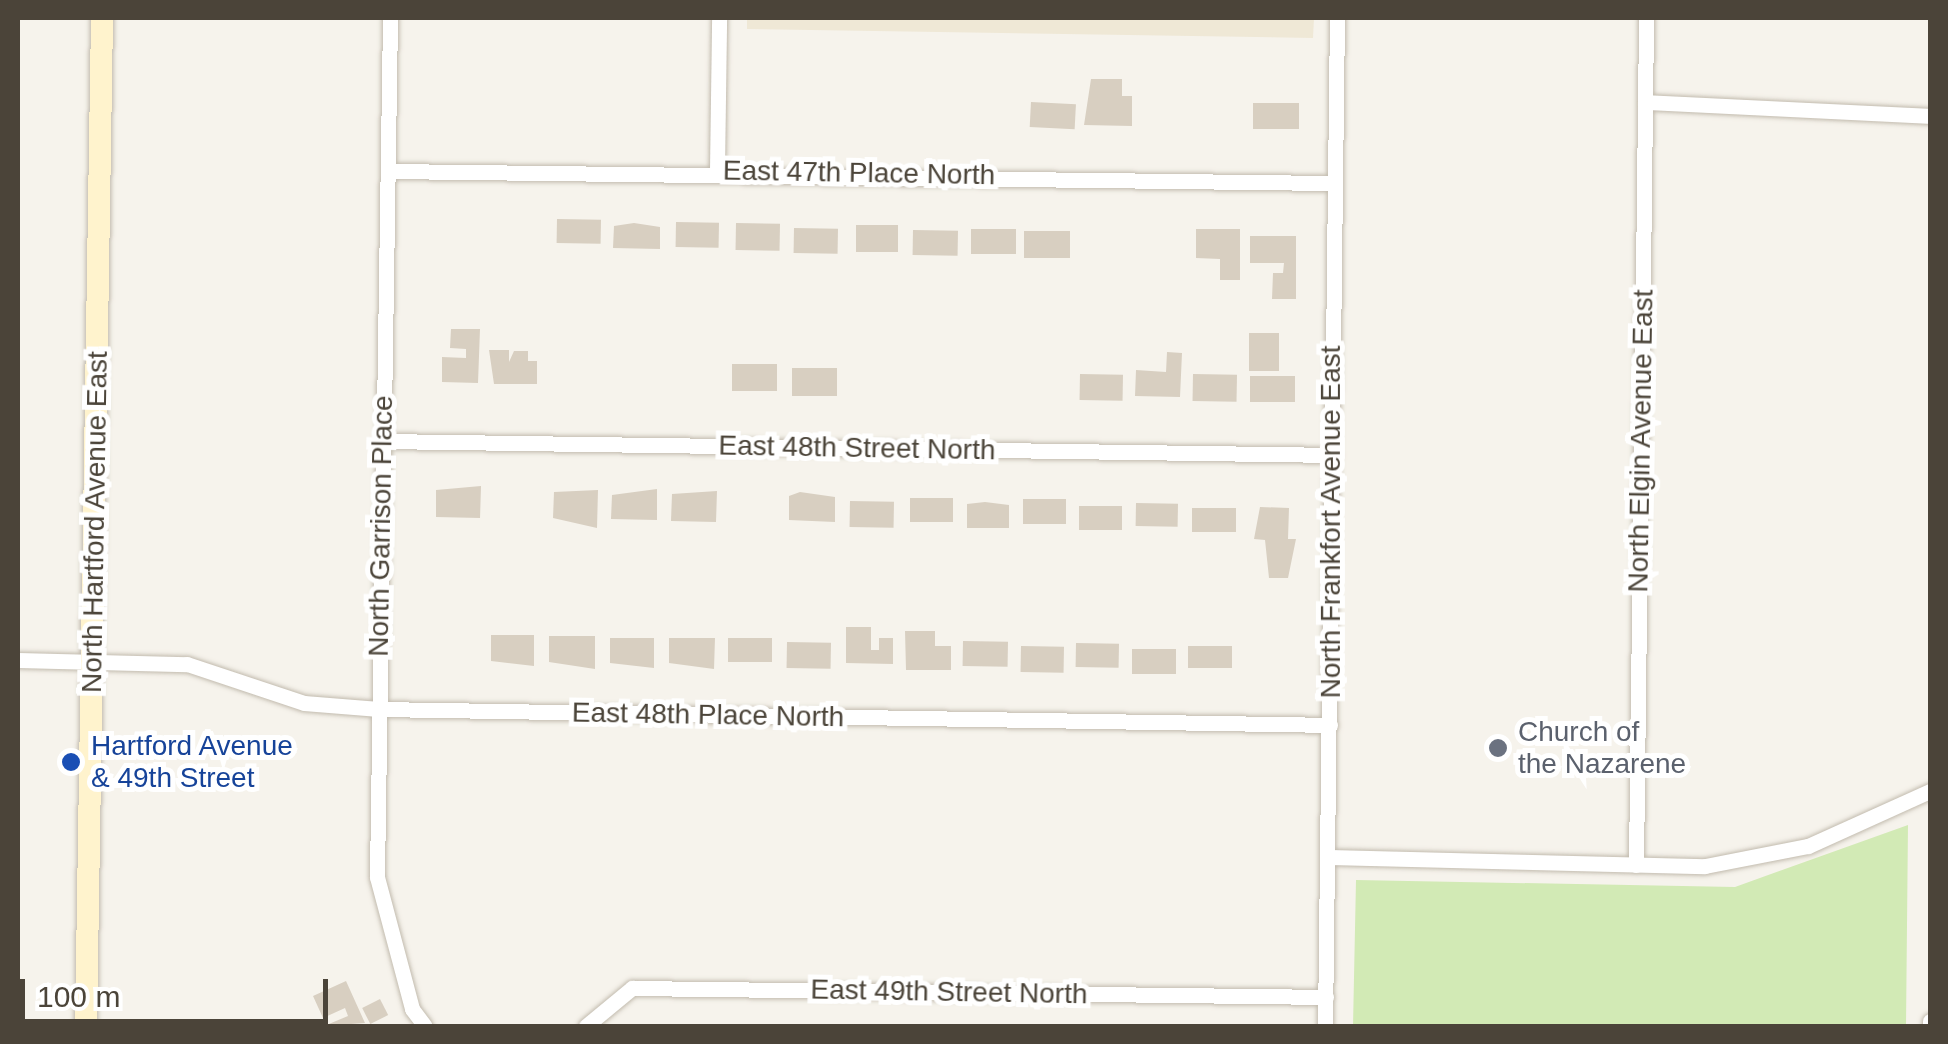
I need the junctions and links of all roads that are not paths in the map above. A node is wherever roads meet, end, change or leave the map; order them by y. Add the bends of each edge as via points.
1 (102, 18) edge
2 (390, 18) edge
3 (719, 18) edge
4 (1337, 18) edge
5 (1646, 18) edge
6 (1645, 102) junction
7 (1930, 116) edge
8 (717, 170) junction
9 (388, 171) junction
10 (1331, 183) junction
11 (382, 441) junction
12 (1332, 455) junction
13 (18, 660) edge
14 (93, 662) junction
15 (379, 709) junction
16 (1330, 725) junction
17 (1930, 791) edge
18 (1329, 857) junction
19 (1636, 865) junction
20 (1326, 997) junction
21 (86, 1026) edge
22 (425, 1026) edge
23 (586, 1026) edge
24 (1325, 1026) edge

1 - 14 street, North Hartford Avenue East
2 - 9 street, North Garrison Place
3 - 8 street
4 - 10 street, North Frankfort Avenue East
5 - 6 street, North Elgin Avenue East
6 - 7 street
6 - 19 street, North Elgin Avenue East
8 - 9 street, East 47th Place North
8 - 10 street, East 47th Place North
9 - 11 street, North Garrison Place
10 - 12 street, North Frankfort Avenue East
11 - 12 street, East 48th Street North
11 - 15 street, North Garrison Place
12 - 16 street, North Frankfort Avenue East
13 - 14 street
14 - 15 street, East 48th Place North via 187,664 304,702
14 - 21 street, North Hartford Avenue East
15 - 16 street, East 48th Place North
15 - 22 street, North Garrison Place via 377,877 412,1009
16 - 18 street, North Frankfort Avenue East
17 - 19 street via 1859,827 1763,858
18 - 19 street
18 - 20 street, North Frankfort Avenue East
20 - 23 street, East 49th Street North via 632,988
20 - 24 street, North Frankfort Avenue East

